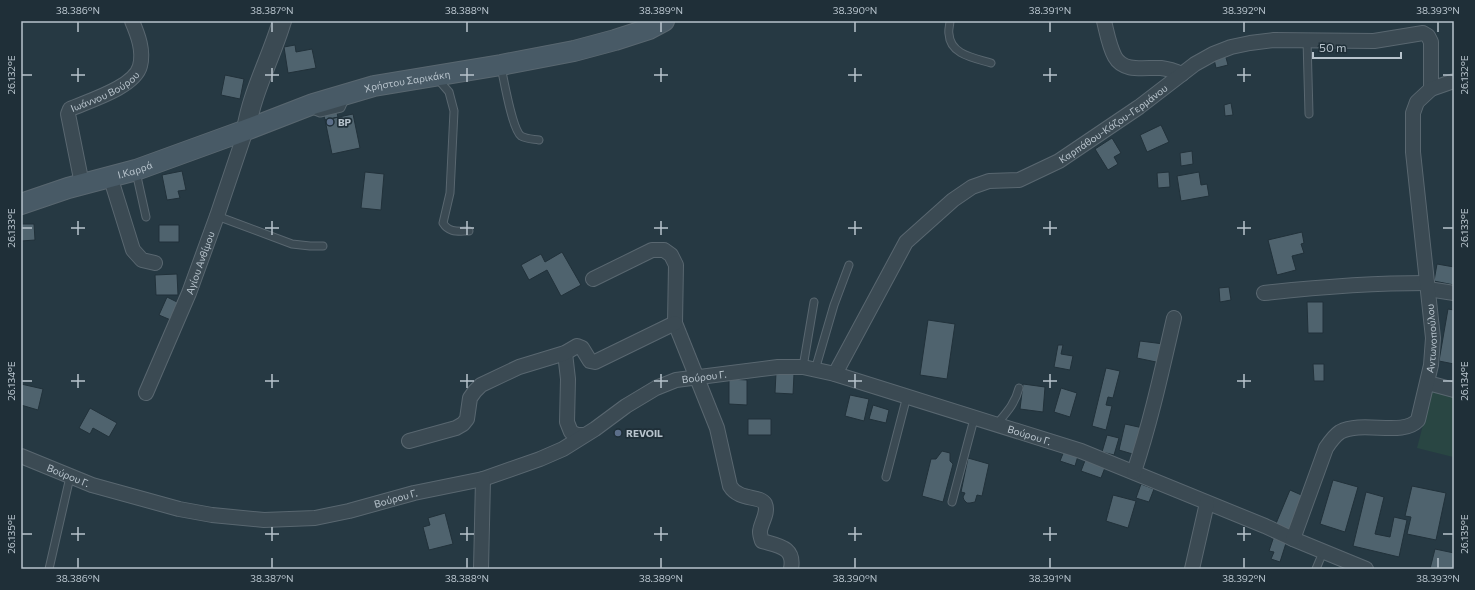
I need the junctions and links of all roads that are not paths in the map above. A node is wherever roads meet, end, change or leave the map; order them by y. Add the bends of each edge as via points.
1 (132, 21) edge
2 (282, 21) edge
3 (664, 21) edge
4 (950, 21) edge
5 (1104, 21) edge
6 (1307, 40) junction
7 (991, 63) dead end
8 (501, 65) junction
9 (1182, 74) junction
10 (436, 76) junction
11 (1454, 80) edge
12 (1431, 89) junction
13 (1309, 114) dead end
14 (246, 130) junction
15 (539, 140) dead end
16 (136, 170) junction
17 (110, 176) junction
18 (82, 184) junction
19 (21, 204) edge
20 (217, 216) junction
21 (146, 217) dead end
22 (469, 231) dead end
23 (323, 246) dead end
24 (155, 262) dead end
25 (849, 265) dead end
26 (593, 279) dead end
27 (1427, 286) junction
28 (1264, 293) dead end
29 (1454, 293) edge
30 (814, 302) dead end
31 (1174, 318) dead end
32 (675, 323) junction
33 (565, 353) junction
34 (809, 368) junction
35 (835, 374) junction
36 (697, 377) junction
37 (1428, 383) junction
38 (1019, 388) dead end
39 (1454, 390) edge
40 (146, 393) dead end
41 (907, 396) junction
42 (974, 418) junction
43 (996, 425) junction
44 (583, 436) junction
45 (410, 440) dead end
46 (21, 456) edge
47 (1134, 472) junction
48 (70, 477) junction
49 (886, 477) dead end
50 (483, 479) junction
51 (952, 502) dead end
52 (1207, 503) junction
53 (1293, 539) junction
54 (1323, 552) junction
55 (49, 569) edge
56 (482, 569) edge
57 (792, 569) edge
58 (1192, 569) edge
59 (1316, 569) edge
60 (1366, 569) edge

1 - 18 street, Ιωάννου Βούρου via 141,51 141,65 136,74 125,84 68,111
2 - 14 street
3 - 8 main road, Χρήστου Σαρικάκη via 649,29 615,40
4 - 7 lane via 948,35 953,46 962,54
5 - 9 street via 1112,51 1121,64 1130,67 1167,69
6 - 9 street, Καρπάθου-Κάζου-Γερμάνου via 1269,41 1235,46 1213,54
6 - 12 street, Καρπάθου-Κάζου-Γερμάνου via 1374,41 1423,33 1431,42
6 - 13 lane
8 - 10 main road, Χρήστου Σαρικάκη
8 - 15 lane via 513,121 519,134
9 - 35 street, Καρπάθου-Κάζου-Γερμάνου via 1060,161 1019,180 989,181 972,187 953,200 906,242
10 - 14 main road, Χρήστου Σαρικάκη via 374,86 305,107
10 - 22 lane via 449,92 454,111 450,193 443,223 451,231
11 - 12 street, Αντωνοπούλου
12 - 27 street, Αντωνοπούλου via 1417,102 1413,113 1413,152
14 - 16 main road, Ι.Καρρά
14 - 20 street, Αγίου Ανθίμου
16 - 17 main road, Ι.Καρρά
16 - 21 lane
17 - 18 main road, Ι.Καρρά
17 - 24 street via 133,250 142,260
18 - 19 main road, Ι.Καρρά
20 - 23 lane via 292,244
20 - 40 street, Αγίου Ανθίμου via 189,293
25 - 34 lane
26 - 32 street via 652,250 664,250 671,255 676,265
27 - 28 street via 1372,283
27 - 29 street
27 - 37 street, Αντωνοπούλου via 1433,338
30 - 34 lane
31 - 47 street via 1155,400
32 - 33 street via 595,362 590,361 577,346
32 - 36 street
33 - 44 street via 568,428 571,432
33 - 45 street via 520,367 481,385 470,398 467,419 463,424
34 - 35 street, Βούρου Γ.
34 - 36 street, Βούρου Γ. via 778,367
35 - 41 street, Βούρου Γ.
36 - 44 street, Βούρου Γ. via 676,380 656,388
36 - 57 street via 717,428 730,486 739,495 761,500 765,504 766,512 760,530 762,541 786,548 790,554
37 - 39 street
37 - 53 street, Αντωνοπούλου via 1418,420 1414,424 1406,427 1357,427 1340,432 1332,440 1326,448
38 - 43 lane via 1012,407
41 - 42 street, Βούρου Γ.
41 - 49 lane
42 - 43 street, Βούρου Γ.
42 - 51 lane
43 - 47 street, Βούρου Γ. via 1081,451
44 - 50 street, Βούρου Γ. via 546,457
46 - 48 street, Βούρου Γ.
47 - 52 street, Βούρου Γ.
48 - 50 street, Βούρου Γ. via 179,509 264,520 332,515 414,493
48 - 55 lane
50 - 56 street
52 - 53 street, Βούρου Γ.
52 - 58 street
53 - 54 street, Βούρου Γ.
54 - 59 lane
54 - 60 street, Βούρου Γ.

